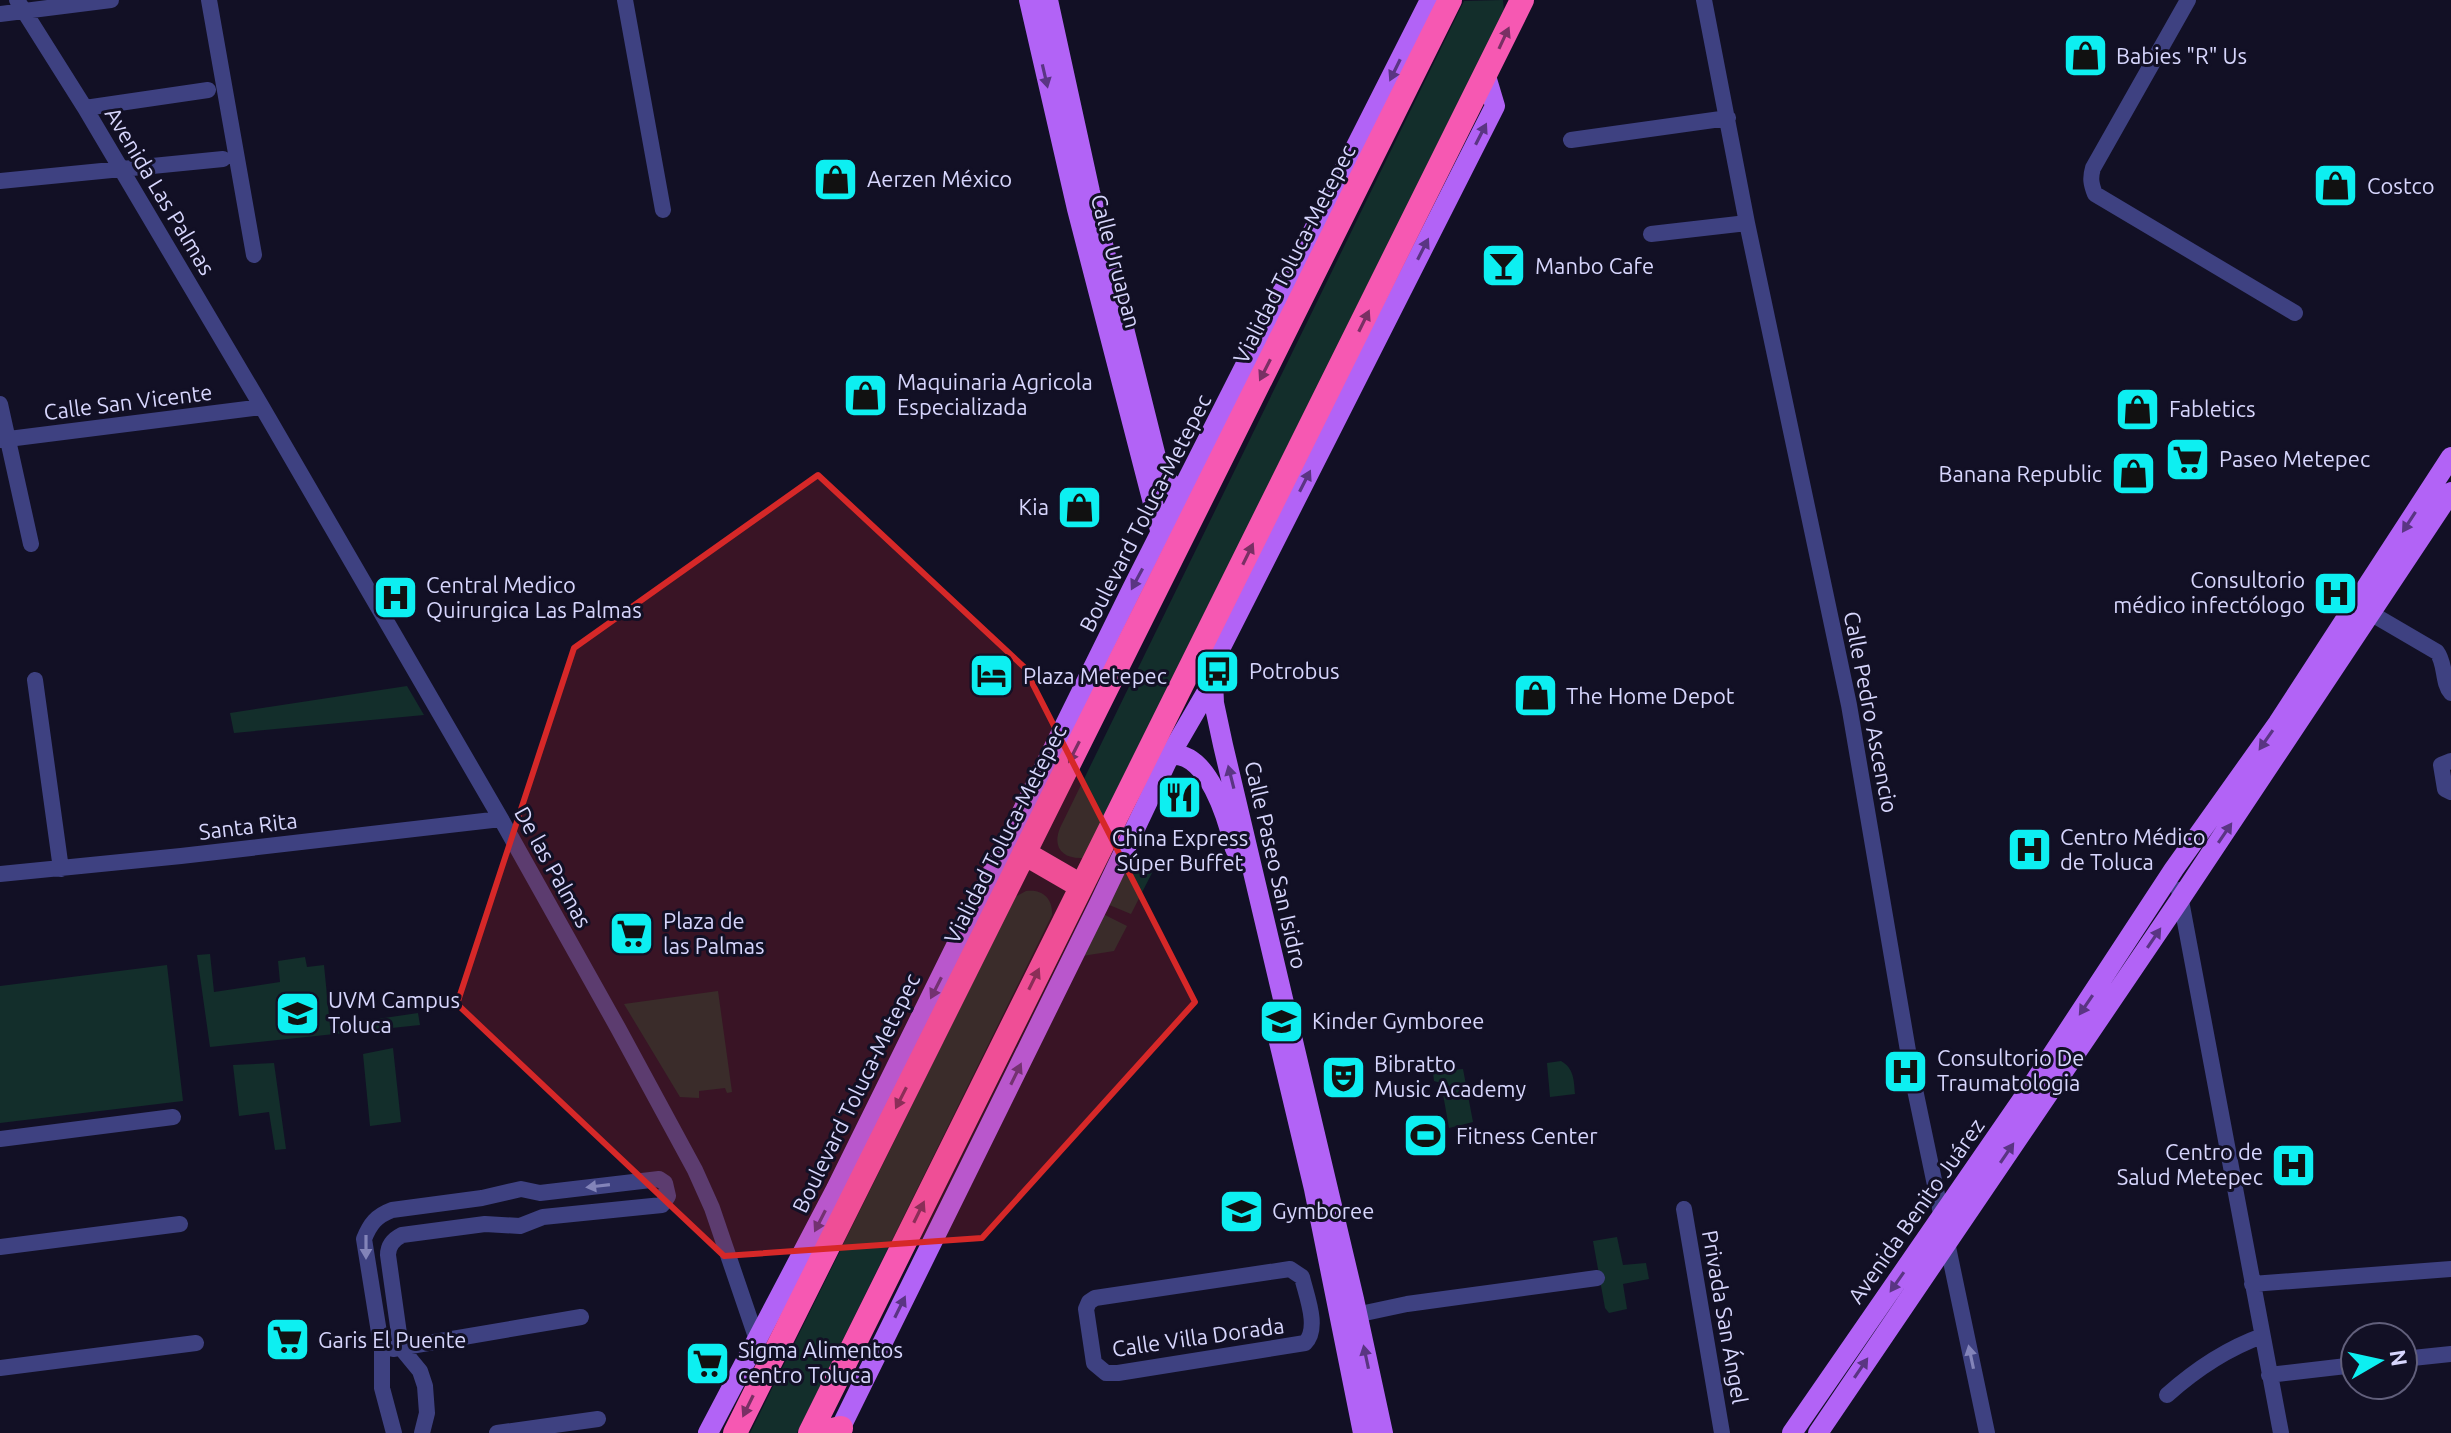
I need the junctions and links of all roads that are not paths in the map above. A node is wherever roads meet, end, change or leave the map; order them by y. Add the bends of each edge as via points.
1 (111, 0) edge
2 (209, 0) edge
3 (625, 0) edge
4 (1029, 0) edge
5 (1048, 0) edge
6 (1430, 0) edge
7 (1450, 0) edge
8 (1522, 0) edge
9 (1704, 0) edge
10 (2188, 0) edge
11 (20, 6) edge
12 (0, 14) edge
13 (1486, 76) junction
14 (208, 90) dead end
15 (85, 108) junction
16 (1728, 118) junction
17 (1571, 140) dead end
18 (223, 159) dead end
19 (121, 169) junction
20 (0, 181) edge
21 (663, 210) dead end
22 (1747, 223) junction
23 (1651, 234) dead end
24 (254, 255) dead end
25 (2295, 313) dead end
26 (0, 404) edge
27 (262, 407) junction
28 (1220, 439) junction
29 (4, 440) edge
30 (2451, 457) edge
31 (2451, 492) edge
32 (1181, 494) junction
33 (1161, 534) junction
34 (31, 544) dead end
35 (2372, 614) junction
36 (1214, 624) junction
37 (1219, 651) junction
38 (35, 680) dead end
39 (1213, 681) junction
40 (2451, 693) edge
41 (1168, 713) junction
42 (1173, 750) junction
43 (2451, 761) edge
44 (1139, 770) junction
45 (2451, 792) edge
46 (501, 819) junction
47 (1024, 853) junction
48 (61, 869) junction
49 (2174, 869) junction
50 (0, 874) edge
51 (1001, 878) junction
52 (1081, 886) junction
53 (2181, 898) junction
54 (173, 1117) dead end
55 (0, 1139) edge
56 (865, 1169) junction
57 (836, 1189) junction
58 (540, 1193) junction
59 (482, 1198) junction
60 (1684, 1209) dead end
61 (543, 1217) junction
62 (1942, 1218) junction
63 (180, 1224) dead end
64 (485, 1224) junction
65 (1947, 1241) junction
66 (0, 1247) edge
67 (2451, 1269) edge
68 (1597, 1278) dead end
69 (2252, 1284) junction
70 (1348, 1309) junction
71 (1310, 1310) junction
72 (581, 1317) dead end
73 (782, 1317) junction
74 (2262, 1336) junction
75 (757, 1340) junction
76 (196, 1343) dead end
77 (401, 1348) junction
78 (382, 1351) junction
79 (2451, 1354) edge
80 (2419, 1357) edge
81 (768, 1367) junction
82 (2339, 1367) edge
83 (0, 1368) edge
84 (2269, 1375) junction
85 (2167, 1395) dead end
86 (1367, 1403) junction
87 (598, 1419) dead end
88 (833, 1431) edge
89 (394, 1433) edge
90 (422, 1433) edge
91 (497, 1433) edge
92 (708, 1433) edge
93 (735, 1433) edge
94 (810, 1433) edge
95 (1363, 1433) edge
96 (1383, 1433) edge
97 (1722, 1433) edge
98 (1792, 1433) edge
99 (1818, 1433) edge
100 (1987, 1433) edge
101 (2281, 1433) edge

1 - 11 street
2 - 24 street
3 - 21 street
4 -> 33 main road, Calle Uruapan
5 - 32 main road, Calle Uruapan via 1158,465
6 -> 28 main road, Boulevard Toluca-Metepec
7 -> 28 highway, Vialidad Toluca-Metepec
13 -> 8 highway
9 - 16 street, Calle Pedro Ascencio
10 - 25 street via 2093,168 2095,194
11 - 12 street
11 - 15 street, Avenida Las Palmas
36 -> 13 highway
37 -> 13 main road via 1495,106
14 - 15 street
15 - 19 street, Avenida Las Palmas
16 - 17 street
16 - 22 street, Calle Pedro Ascencio
18 - 19 street
19 - 20 street
19 - 27 street, Avenida Las Palmas
22 - 23 street
22 - 62 street, Calle Pedro Ascencio via 1849,705
26 - 29 street
27 - 29 street, Calle San Vicente
27 - 46 street, De las Palmas
28 - 32 main road, Boulevard Toluca-Metepec
28 -> 47 highway, Vialidad Toluca-Metepec
29 - 34 street
30 -> 49 main road, Avenida Benito Juárez via 2278,723
31 - 35 main road, Avenida Benito Juárez
32 - 33 main road, Boulevard Toluca-Metepec
33 -> 51 main road, Boulevard Toluca-Metepec
35 - 40 street via 2437,652
53 -> 35 main road, Avenida Benito Juárez
36 - 37 highway
36 - 41 highway
37 - 39 main road
38 - 48 street
39 - 42 main road
70 -> 39 main road, Calle Paseo San Isidro
41 - 42 highway
41 - 44 highway
42 - 44 highway
42 - 70 main road, Calle Paseo San Isidro via 1203,772 1230,831
88 -> 42 main road
43 - 45 street via 2441,765 2445,789
44 - 52 highway
46 - 48 street, Santa Rita
46 - 75 street, De las Palmas via 695,1170
47 - 51 highway, Vialidad Toluca-Metepec
47 - 52 highway
48 - 50 street, Santa Rita
49 - 53 street
49 -> 62 main road, Avenida Benito Juárez
51 -> 56 highway, Vialidad Toluca-Metepec
51 -> 57 main road, Boulevard Toluca-Metepec
94 -> 52 highway
65 -> 53 main road, Avenida Benito Juárez
53 - 69 street
54 - 55 street
56 - 57 highway
56 - 73 highway, Vialidad Toluca-Metepec
57 -> 73 main road, Boulevard Toluca-Metepec
58 - 59 street via 521,1189
58 - 61 street
61 -> 58 street via 662,1205 668,1191 659,1179
59 - 64 street
59 -> 78 street via 392,1210 369,1225 365,1256
60 - 97 street, Privada San Ángel
61 - 64 street via 520,1226
62 - 65 street, Calle Pedro Ascencio
62 -> 98 main road, Avenida Benito Juárez
63 - 66 street
64 - 77 street via 402,1235 391,1244 388,1255
99 -> 65 main road, Avenida Benito Juárez
100 -> 65 street, Calle Pedro Ascencio
67 - 69 street
68 - 70 street, Calle Villa Dorada
69 - 74 street
70 - 71 street, Calle Villa Dorada
70 - 86 main road, Calle Paseo San Isidro
71 - 71 street, Calle Villa Dorada via 1302,1277 1290,1269 1104,1295 1086,1309 1094,1363 1106,1373 1298,1345 1310,1338
72 - 77 street
73 - 75 main road, Boulevard Toluca-Metepec
73 - 81 highway, Vialidad Toluca-Metepec
74 - 84 street
74 - 85 street via 2236,1346
75 - 81 street, De las Palmas
75 - 92 main road, Boulevard Toluca-Metepec
76 - 83 street
77 - 78 street
77 - 90 street via 425,1386
78 - 89 street via 382,1388
79 - 80 street
81 -> 93 highway, Vialidad Toluca-Metepec
82 - 84 street
84 - 101 street
86 - 95 main road, Calle Paseo San Isidro
86 - 96 main road, Calle Paseo San Isidro
87 - 91 street

